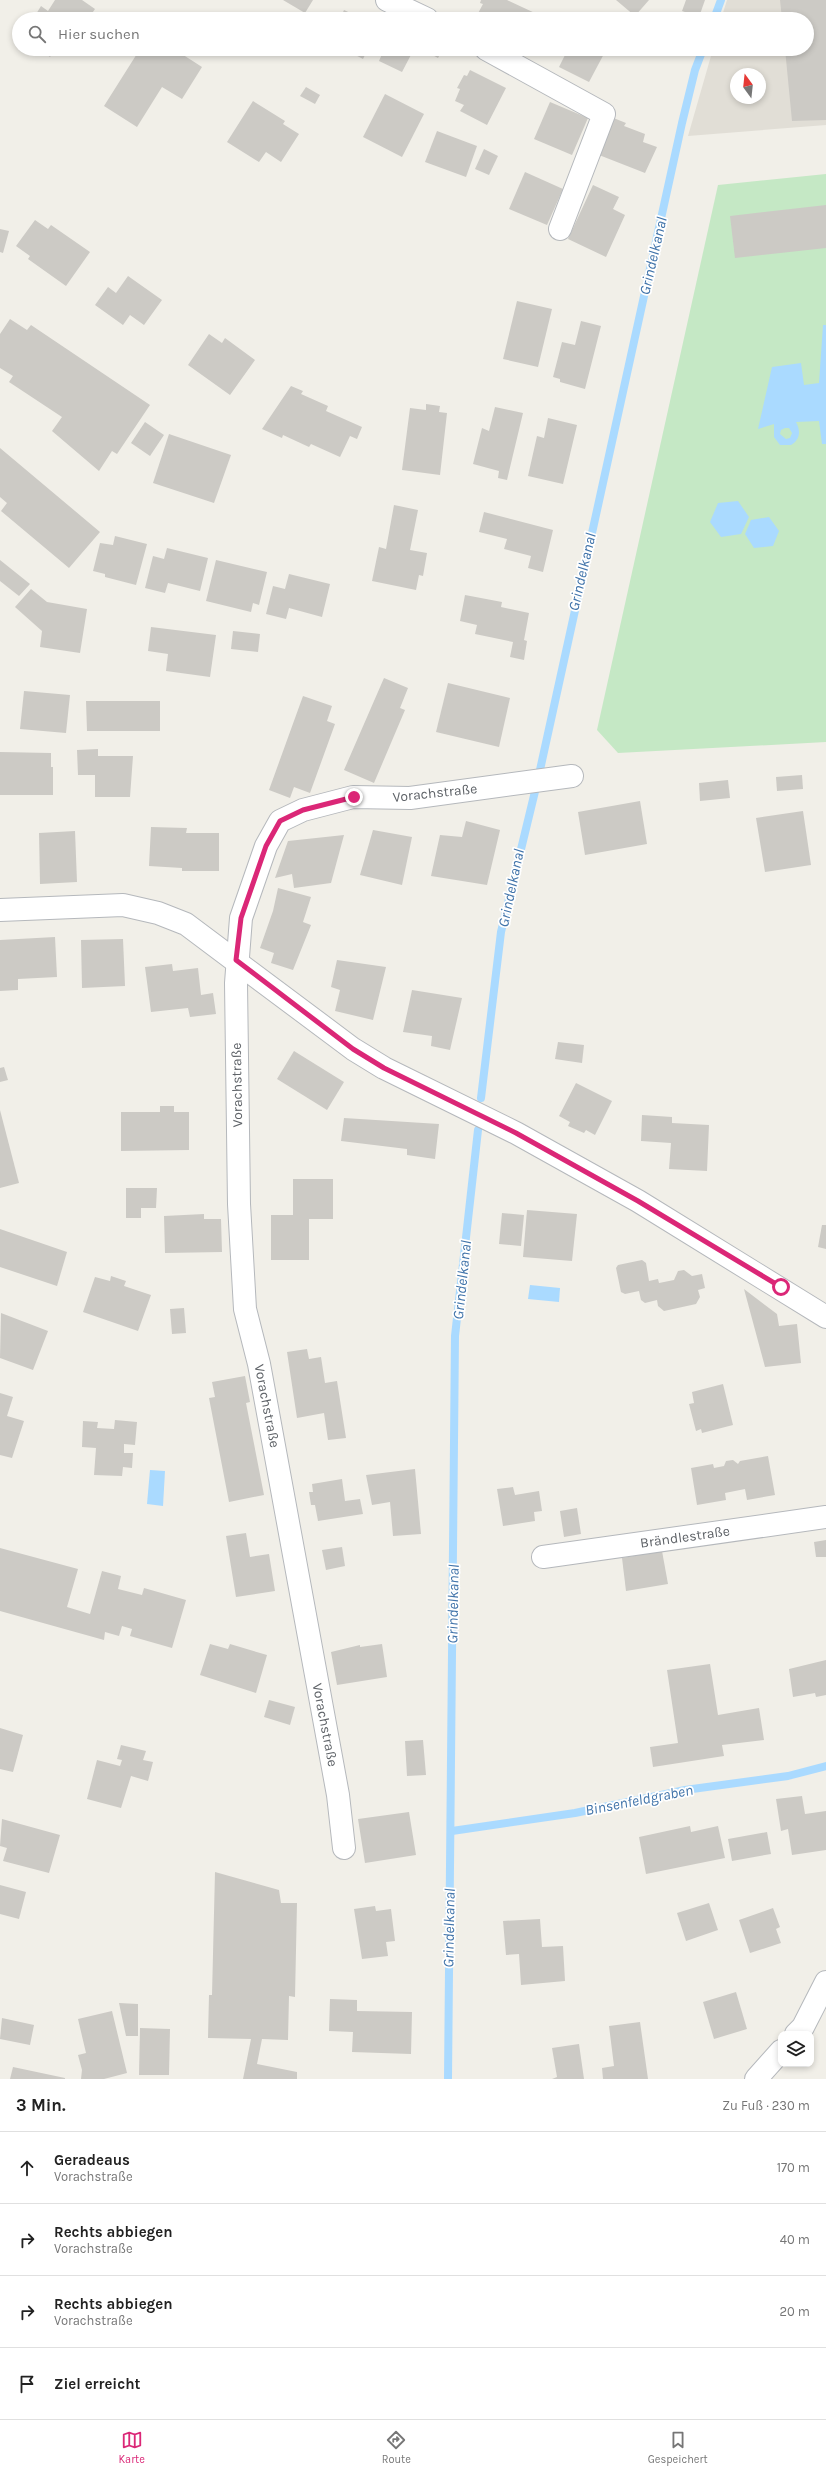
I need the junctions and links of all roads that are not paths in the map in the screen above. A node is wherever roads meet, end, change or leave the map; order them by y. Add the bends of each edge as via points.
1 (387, 0) edge
2 (412, 12) edge
3 (499, 56) edge
4 (560, 229) dead end
5 (565, 778) dead end
6 (0, 910) edge
7 (236, 960) junction
8 (826, 1317) edge
9 (826, 1517) edge
10 (543, 1557) dead end
11 (344, 1848) dead end
12 (826, 1982) edge
13 (799, 2031) edge
14 (778, 2054) edge
15 (756, 2079) edge

1 - 2 street
3 - 4 street via 604,114
5 - 7 street, Vorachstraße via 410,798 354,797 303,810 280,821 266,846 241,918
6 - 7 street via 118,905 151,911 186,924
7 - 8 street via 359,1053 384,1068 516,1133 638,1201
7 - 11 street, Vorachstraße via 239,1204 245,1309 259,1364 280,1473 338,1795
9 - 10 street, Brändlestraße
12 - 13 street
14 - 15 street

